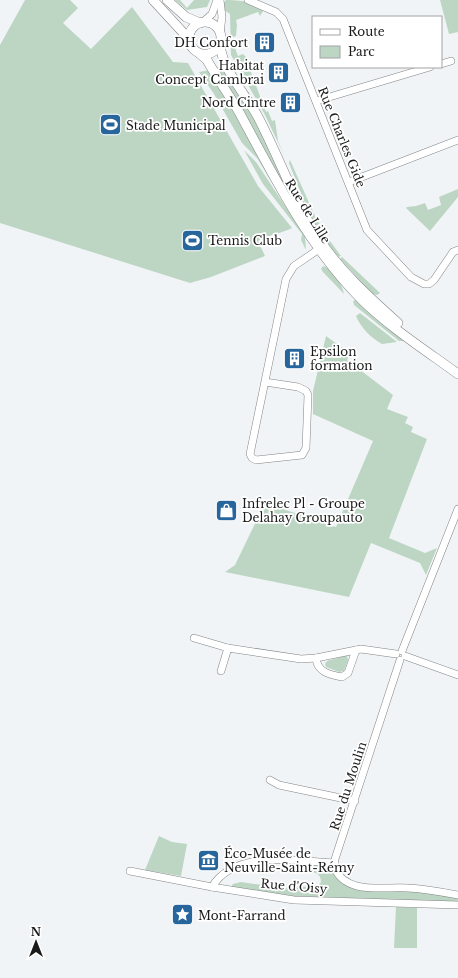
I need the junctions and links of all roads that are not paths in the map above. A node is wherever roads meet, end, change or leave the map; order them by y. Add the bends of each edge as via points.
1 (153, 0) edge
2 (167, 0) edge
3 (218, 0) edge
4 (248, 0) edge
5 (201, 23) junction
6 (220, 33) junction
7 (189, 39) junction
8 (220, 45) junction
9 (200, 54) junction
10 (451, 61) dead end
11 (442, 64) edge
12 (427, 68) edge
13 (316, 101) junction
14 (458, 140) edge
15 (349, 182) junction
16 (321, 248) junction
17 (458, 250) edge
18 (458, 374) edge
19 (265, 382) junction
20 (458, 509) edge
21 (194, 638) dead end
22 (228, 648) junction
23 (356, 650) junction
24 (401, 655) junction
25 (316, 658) junction
26 (221, 672) dead end
27 (458, 675) edge
28 (270, 780) dead end
29 (355, 800) junction
30 (334, 863) junction
31 (130, 871) dead end
32 (212, 887) junction
33 (458, 895) edge
34 (458, 905) edge

1 - 7 main road
2 - 5 main road via 186,17
3 - 5 street via 212,14
3 - 6 street via 222,17
4 - 13 street, Rue Charles Gide via 281,16
5 - 6 main road via 213,25
5 - 7 main road via 192,29
6 - 8 main road
7 - 9 main road via 192,47
8 - 9 main road via 213,52
8 - 16 main road, Rue de Lille via 224,62 258,116
9 - 16 main road, Rue de Lille via 207,60 238,112 270,172
10 - 11 street
12 - 13 street
13 - 15 street, Rue Charles Gide
14 - 15 street
15 - 17 street, Rue Charles Gide via 367,230 416,281 430,284 453,252
16 - 18 main road, Rue de Lille via 369,297 430,353
16 - 19 street via 294,266 286,279
19 - 19 street via 300,388 308,395 306,448 302,455 256,460 250,457
20 - 24 street, Rue du Moulin
21 - 22 street
22 - 25 street via 281,657
22 - 26 street
23 - 24 street via 370,649
23 - 25 street
23 - 25 street via 348,673 342,677 320,670
24 - 27 street
24 - 29 street, Rue du Moulin
28 - 29 street via 279,785
29 - 30 street, Rue du Moulin
30 - 32 street via 274,860 255,862 224,872
30 - 33 street, Rue d'Oisy via 335,870 342,877 362,887 408,888
31 - 32 street, Rue d'Oisy
32 - 34 street, Rue d'Oisy via 301,900

